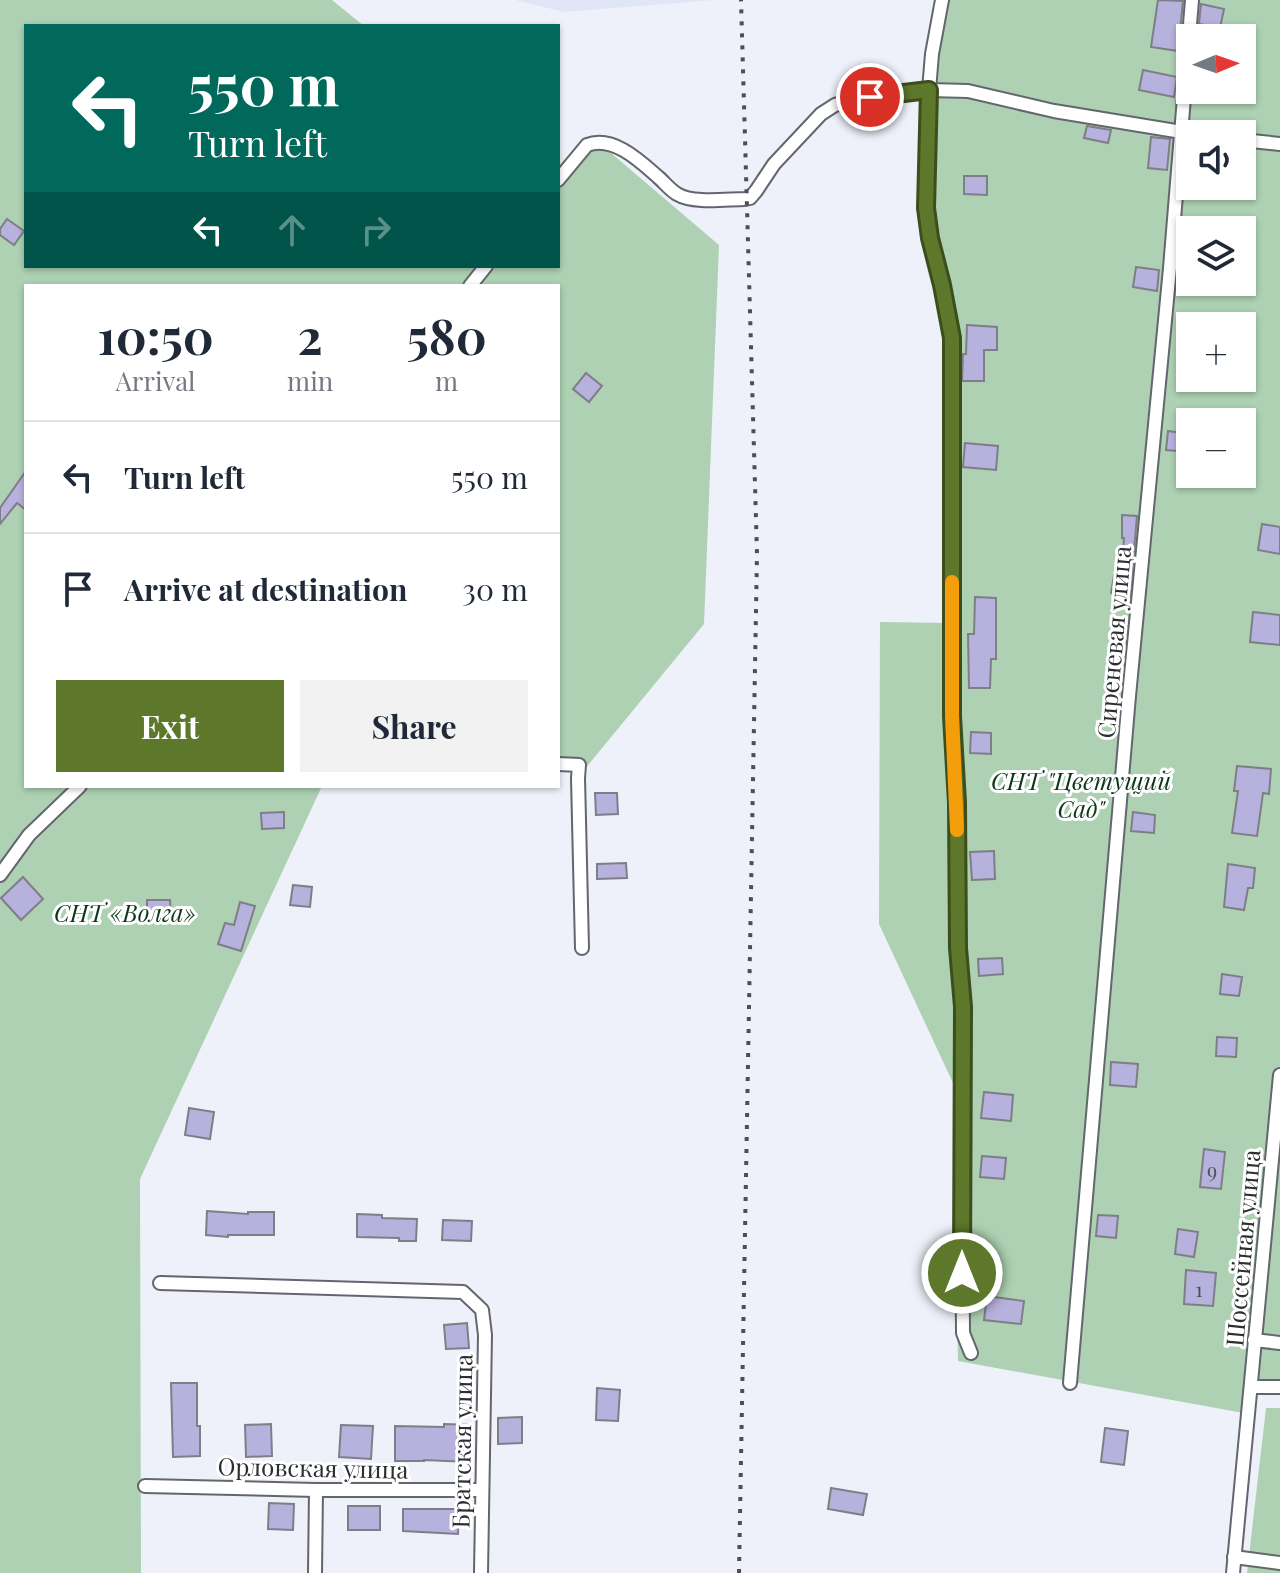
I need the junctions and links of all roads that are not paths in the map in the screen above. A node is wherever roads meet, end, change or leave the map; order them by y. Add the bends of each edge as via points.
1 (942, 0) edge
2 (1192, 0) edge
3 (929, 90) junction
4 (1188, 120) edge
5 (1176, 131) edge
6 (1256, 141) edge
7 (1280, 144) edge
8 (560, 178) edge
9 (1179, 200) edge
10 (484, 268) edge
11 (472, 284) edge
12 (560, 764) edge
13 (78, 788) edge
14 (0, 875) edge
15 (582, 948) dead end
16 (1280, 1075) edge
17 (160, 1283) dead end
18 (1254, 1340) junction
19 (1280, 1343) edge
20 (971, 1353) dead end
21 (1070, 1383) dead end
22 (1251, 1387) junction
23 (1280, 1387) edge
24 (145, 1486) dead end
25 (316, 1490) junction
26 (481, 1490) junction
27 (1234, 1557) junction
28 (1280, 1563) edge
29 (315, 1573) edge
30 (481, 1573) edge
31 (1233, 1573) edge

1 - 3 street
2 - 4 street, Сиреневая улица
3 - 5 street via 968,91
3 - 8 street via 835,105 774,164 750,198 689,199 607,143 587,145
3 - 20 street via 926,208 952,338 952,716 963,1007 963,1333
6 - 7 street
9 - 21 street, Сиреневая улица
10 - 11 street
12 - 15 street via 579,765
13 - 14 street via 29,835
16 - 18 street, Шоссейная улица
17 - 26 street, Братская улица via 463,1292 482,1310 485,1335
18 - 19 street
18 - 22 street, Шоссейная улица
22 - 23 street
22 - 27 street, Шоссейная улица
24 - 25 street, Орловская улица
25 - 26 street, Орловская улица
25 - 29 street
26 - 30 street, Братская улица
27 - 28 street
27 - 31 street, Шоссейная улица

